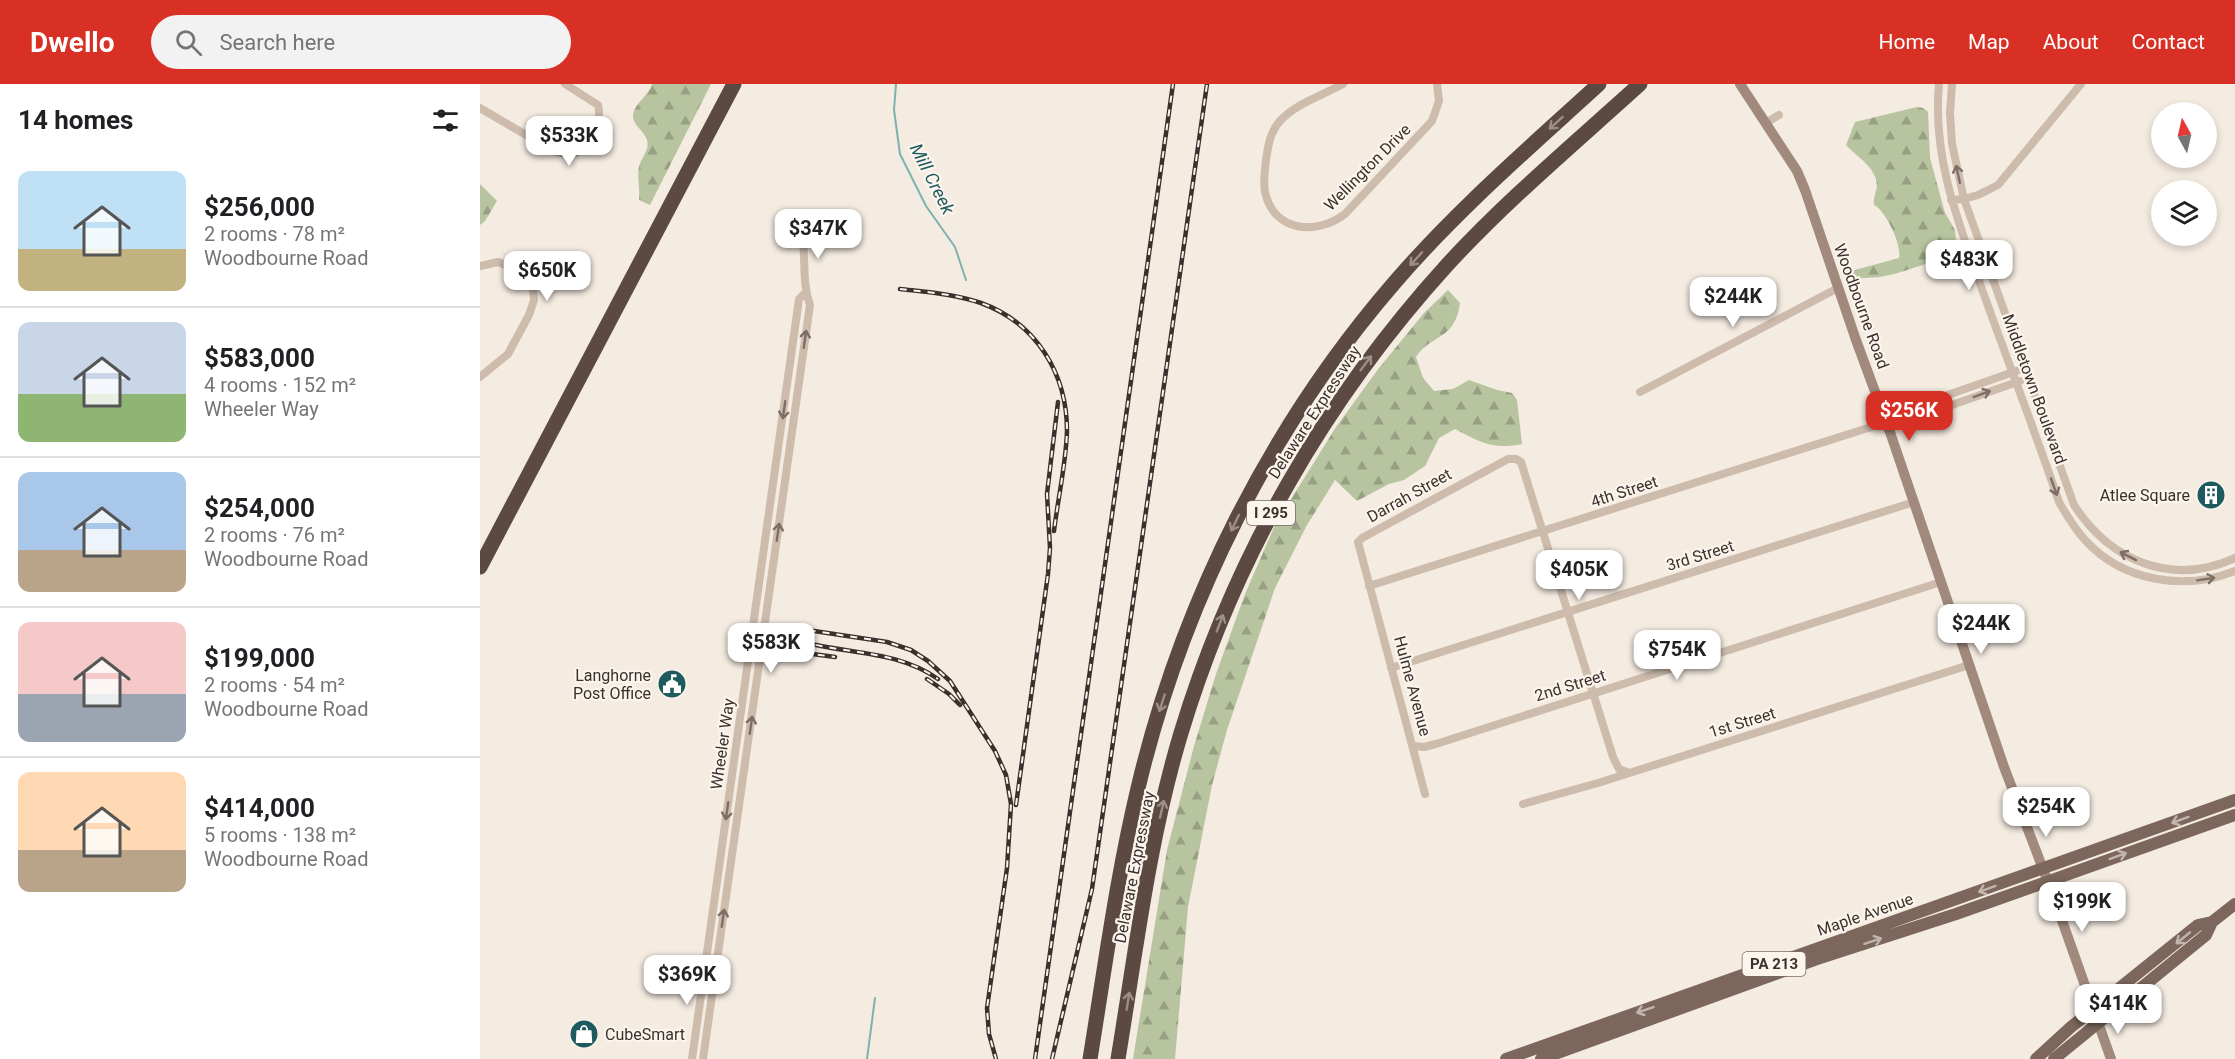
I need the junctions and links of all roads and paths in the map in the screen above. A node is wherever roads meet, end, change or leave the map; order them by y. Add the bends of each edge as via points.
1 (565, 84) edge
2 (724, 84) edge
3 (734, 84) edge
4 (1343, 84) edge
5 (1437, 84) edge
6 (1599, 84) edge
7 (1640, 84) edge
8 (1740, 84) edge
9 (1939, 84) edge
10 (1952, 84) edge
11 (2081, 84) edge
12 (480, 108) edge
13 (1779, 116) dead end
14 (1766, 123) junction
15 (1964, 200) junction
16 (1952, 201) junction
17 (801, 230) dead end
18 (480, 266) edge
19 (1838, 288) junction
20 (806, 293) junction
21 (2025, 368) junction
22 (2012, 373) junction
23 (480, 377) edge
24 (2029, 379) junction
25 (2016, 382) junction
26 (1640, 392) dead end
27 (1887, 422) junction
28 (1914, 502) junction
29 (1544, 532) junction
30 (480, 548) edge
31 (2235, 558) edge
32 (480, 567) edge
33 (2235, 571) edge
34 (1941, 582) junction
35 (1369, 586) junction
36 (1569, 612) junction
37 (1969, 665) junction
38 (1391, 668) junction
39 (1594, 693) junction
40 (1414, 746) junction
41 (1627, 772) junction
42 (1425, 794) dead end
43 (2235, 800) edge
44 (1523, 804) dead end
45 (2232, 814) edge
46 (2043, 869) junction
47 (2048, 881) junction
48 (2235, 904) edge
49 (2212, 922) junction
50 (2095, 1008) junction
51 (2098, 1021) junction
52 (692, 1059) edge
53 (703, 1059) edge
54 (1090, 1059) edge
55 (1118, 1059) edge
56 (1506, 1059) edge
57 (1540, 1059) edge
58 (2036, 1059) edge
59 (2054, 1059) edge
60 (2111, 1059) edge

1 - 12 street via 598,105 600,114 593,135 576,153 555,152
2 - 30 highway
3 - 32 highway
4 - 5 street, Wellington Drive via 1283,118 1269,142 1265,191 1271,207 1293,225 1323,227 1345,214 1428,128 1438,106
6 -> 54 highway, Delaware Expressway / I 295 via 1463,209 1385,293 1297,413 1240,512 1191,620 1144,762
55 -> 7 highway, Delaware Expressway / I 295 via 1152,857 1181,735 1222,618 1273,510 1333,409 1429,286 1514,198
8 - 14 main road, Woodbourne Road
9 - 16 street, Middletown Boulevard via 1940,144
15 -> 10 street, Middletown Boulevard via 1952,144
11 - 15 street via 2006,177 1989,190
13 - 14 street
14 - 19 main road, Woodbourne Road via 1801,181
15 - 16 street
15 - 21 street, Middletown Boulevard
16 - 22 street, Middletown Boulevard
17 - 20 street, Wheeler Way
18 - 23 street via 493,262 514,267 530,281 534,300 508,354
19 - 26 street
19 - 27 main road, Woodbourne Road
20 -> 52 street, Wheeler Way via 799,299
53 -> 20 street, Wheeler Way via 810,304
21 - 22 street, 4th Street
21 - 24 street, Middletown Boulevard
22 - 25 street, Middletown Boulevard
22 - 27 street, 4th Street via 1896,413
24 - 25 street, 4th Street
31 -> 24 street, Middletown Boulevard via 2211,567 2172,570 2131,558 2106,543 2074,505
27 -> 25 street, 4th Street via 1898,424
25 -> 33 street, Middletown Boulevard via 2059,502 2073,526 2097,552 2158,580 2192,581
27 - 28 main road, Woodbourne Road
27 - 29 street, 4th Street
28 - 34 main road, Woodbourne Road
28 - 36 street, 3rd Street
29 - 35 street, 4th Street
29 - 35 street, Darrah Street via 1521,462 1500,462 1362,538 1358,544
29 - 36 street
34 - 37 main road, Woodbourne Road
34 - 39 street, 2nd Street
35 - 38 street, Hulme Avenue
36 - 38 street, 3rd Street
36 - 39 street
37 - 41 street, 1st Street
37 - 46 main road, Woodbourne Road
38 - 40 street, Hulme Avenue
39 - 40 street, 2nd Street via 1436,744
39 - 41 street via 1613,757 1619,770
40 - 42 street, Hulme Avenue
41 - 44 street, 1st Street
43 -> 46 main road, Maple Avenue / PA 213
47 -> 45 main road, Maple Avenue / PA 213
46 - 47 main road, Woodbourne Road
46 -> 56 main road, Maple Avenue / PA 213
47 - 50 main road, Woodbourne Road
57 -> 47 main road, Maple Avenue / PA 213
48 - 49 main road
49 -> 50 main road via 2198,925
49 - 51 main road via 2206,935
50 - 51 main road, Woodbourne Road
50 - 58 main road
51 - 59 main road
51 - 60 main road, Woodbourne Road

